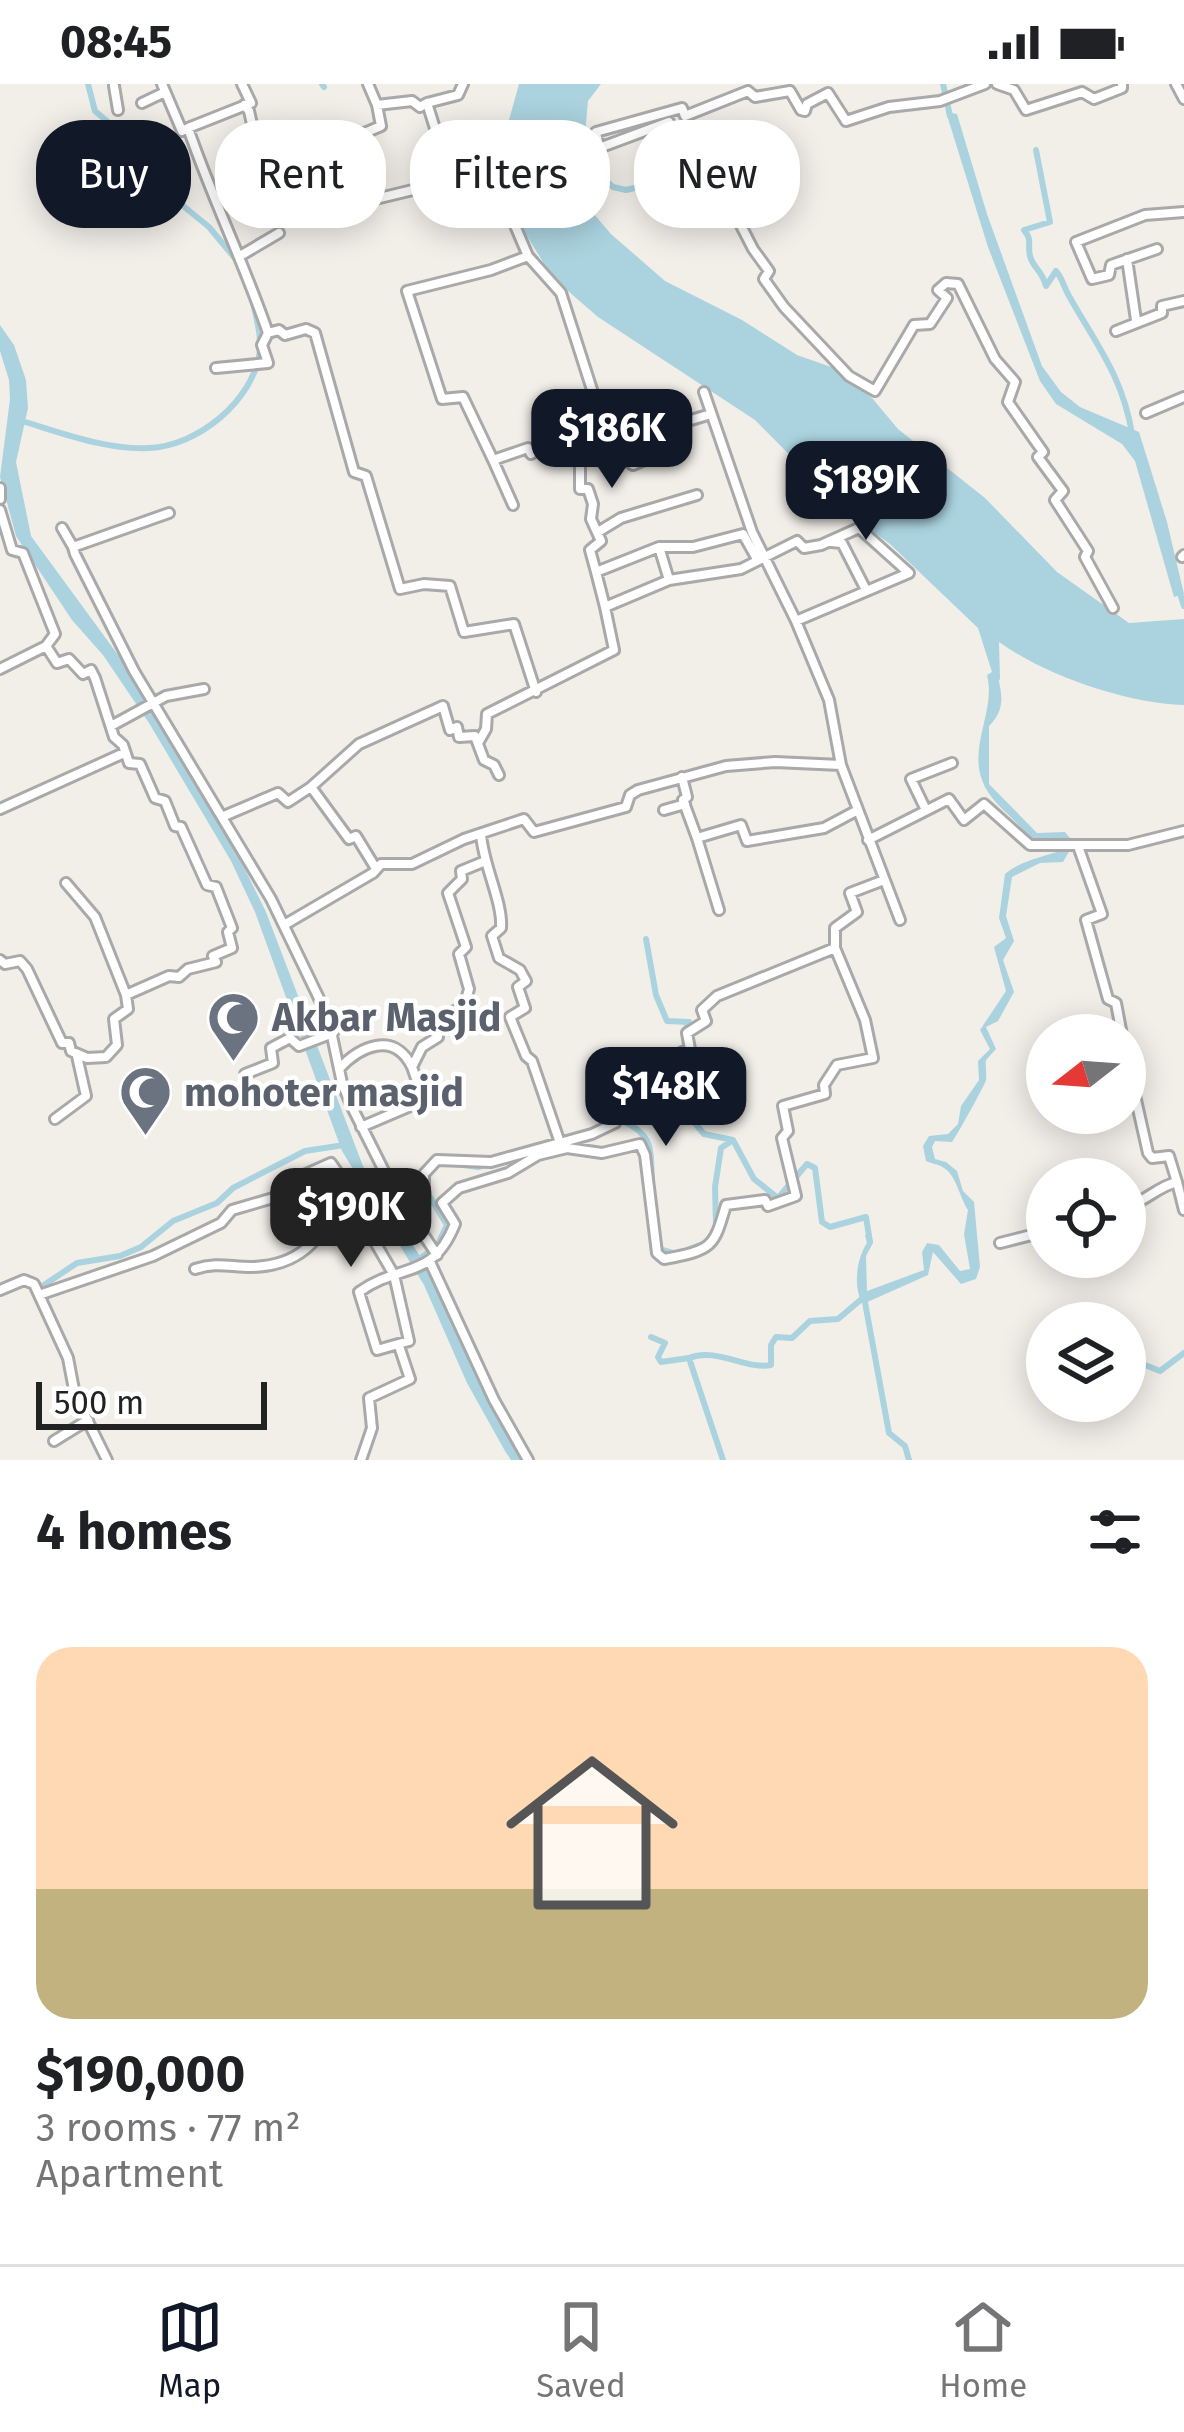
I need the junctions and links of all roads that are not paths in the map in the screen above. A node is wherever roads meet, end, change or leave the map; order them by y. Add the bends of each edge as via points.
1 (242, 84) edge
2 (368, 84) edge
3 (463, 84) edge
4 (985, 84) edge
5 (997, 84) edge
6 (1122, 84) edge
7 (1176, 84) edge
8 (114, 85) edge
9 (163, 88) edge
10 (742, 88) edge
11 (1184, 99) edge
12 (142, 104) dead end
13 (427, 104) junction
14 (377, 105) junction
15 (244, 106) junction
16 (118, 110) dead end
17 (685, 116) junction
18 (177, 120) edge
19 (432, 120) edge
20 (639, 120) edge
21 (674, 120) edge
22 (634, 121) edge
23 (191, 127) edge
24 (634, 135) edge
25 (191, 137) edge
26 (1184, 212) edge
27 (516, 228) edge
28 (745, 228) edge
29 (279, 232) dead end
30 (1156, 249) dead end
31 (240, 256) junction
32 (528, 256) junction
33 (1127, 259) junction
34 (1184, 301) edge
35 (1136, 320) junction
36 (1116, 331) dead end
37 (268, 333) junction
38 (216, 368) dead end
39 (704, 392) dead end
40 (1184, 397) edge
41 (1146, 413) dead end
42 (711, 414) junction
43 (603, 424) junction
44 (564, 432) junction
45 (493, 460) junction
46 (0, 488) edge
47 (697, 495) dead end
48 (0, 499) edge
49 (513, 506) dead end
50 (0, 510) edge
51 (169, 513) dead end
52 (62, 528) dead end
53 (598, 532) junction
54 (830, 541) junction
55 (73, 547) junction
56 (659, 547) junction
57 (761, 558) junction
58 (596, 572) junction
59 (669, 580) junction
60 (866, 590) junction
61 (605, 607) junction
62 (1113, 608) dead end
63 (796, 621) junction
64 (46, 646) junction
65 (0, 669) edge
66 (203, 689) dead end
67 (536, 692) junction
68 (156, 703) junction
69 (111, 726) junction
70 (478, 743) junction
71 (124, 752) junction
72 (952, 763) dead end
73 (841, 765) junction
74 (499, 775) dead end
75 (682, 777) junction
76 (311, 787) junction
77 (685, 804) junction
78 (925, 808) junction
79 (0, 809) edge
80 (664, 811) dead end
81 (856, 811) junction
82 (224, 816) junction
83 (1184, 831) edge
84 (481, 834) junction
85 (697, 838) junction
86 (868, 840) junction
87 (1078, 845) junction
88 (483, 862) junction
89 (374, 867) junction
90 (884, 880) junction
91 (66, 883) dead end
92 (718, 910) dead end
93 (900, 920) dead end
94 (284, 925) junction
95 (835, 948) junction
96 (0, 960) edge
97 (126, 995) junction
98 (1118, 1014) edge
99 (333, 1033) junction
100 (77, 1054) junction
101 (412, 1067) junction
102 (339, 1069) junction
103 (245, 1074) dead end
104 (55, 1119) dead end
105 (362, 1127) junction
106 (1144, 1134) edge
107 (559, 1140) junction
108 (1177, 1182) junction
109 (350, 1189) junction
110 (1146, 1199) edge
111 (407, 1210) junction
112 (1184, 1210) edge
113 (1026, 1236) edge
114 (1000, 1243) dead end
115 (432, 1255) junction
116 (195, 1269) dead end
117 (394, 1275) junction
118 (0, 1290) edge
119 (39, 1295) junction
120 (399, 1346) junction
121 (88, 1420) junction
122 (54, 1441) dead end
123 (107, 1460) edge
124 (362, 1460) edge
125 (528, 1460) edge

1 - 15 street via 251,103
2 - 14 street
3 - 13 street via 458,95
4 - 10 street via 846,122 828,93 805,111 790,91 754,98
5 - 6 street via 1014,90 1026,110 1082,92 1094,99
7 - 11 street
8 - 16 street
9 - 12 street
9 - 18 street
10 - 17 street
13 - 14 street
13 - 19 street
14 - 15 street via 381,126 310,156 300,143 264,158
15 - 23 street
17 - 20 street via 682,108
17 - 21 street
22 - 24 street via 596,132 599,148
25 - 31 street
26 - 33 street via 1145,215 1076,242 1091,279
27 - 32 street
28 - 62 street via 784,307 849,376 874,391 914,326 930,324 940,310 947,298 938,290 958,284 994,359 1016,382 1007,402 1043,452 1063,491 1055,500
29 - 31 street
30 - 33 street
31 - 37 street
32 - 43 street via 561,292
32 - 45 street via 407,291 442,399 463,397
33 - 35 street
34 - 35 street
35 - 36 street
37 - 38 street via 268,362
37 - 67 street via 315,333 354,472 366,476 400,589 450,586 464,632 514,624
39 - 42 street
40 - 41 street
42 - 43 street via 654,431 658,454 633,465 611,420
42 - 57 street
43 - 44 street
44 - 45 street via 531,454 528,448
44 - 53 street
45 - 49 street
46 - 48 street
47 - 53 street
50 - 64 street via 55,634
51 - 55 street
52 - 55 street
53 - 58 street via 599,545 590,550
54 - 57 street via 804,548 797,541
54 - 60 street via 842,543
54 - 60 street via 859,528 909,573
55 - 68 street
56 - 57 street via 743,534
56 - 58 street
56 - 59 street
57 - 59 street via 731,572
57 - 63 street
58 - 61 street
59 - 61 street
60 - 63 street
61 - 67 street via 614,650
63 - 73 street via 829,700
64 - 65 street
64 - 69 street via 57,663 69,659 83,674 91,670
66 - 68 street
67 - 70 street via 487,714
68 - 69 street
68 - 82 street
69 - 71 street
70 - 74 street
70 - 76 street via 450,730 443,706 359,744
71 - 79 street
71 - 97 street via 148,774 154,798 165,801 232,924 232,949 216,962
72 - 78 street via 911,779
73 - 75 street via 746,763
73 - 81 street
75 - 77 street
75 - 84 street via 592,817 532,832 524,819
76 - 82 street via 288,802 278,793
76 - 89 street
77 - 80 street
77 - 85 street
78 - 86 street
78 - 87 street via 949,799 964,820 984,804 1030,845
81 - 85 street via 824,827 747,841 741,825
81 - 86 street
82 - 94 street
83 - 87 street via 1128,845
84 - 88 street
84 - 89 street via 412,864
85 - 92 street
86 - 90 street
87 - 98 street via 1102,914 1086,920
88 - 101 street via 461,871 448,893 466,947 459,954 467,998 458,1012 438,1018 438,1037
88 - 107 street via 502,918 491,934 498,957 526,981 518,987 526,1008 510,1017
89 - 94 street
90 - 93 street
90 - 95 street via 850,893 856,912 835,928
91 - 97 street via 95,917
94 - 99 street
95 - 107 street via 717,996 702,1010 706,1021 687,1033 686,1069 634,1089 615,1123
95 - 115 street via 873,1058 838,1065 825,1094 783,1106 795,1197 724,1206 712,1243 664,1258 654,1242 642,1146 587,1154 567,1148 456,1190 442,1203 455,1224
96 - 100 street via 27,969 62,1042
97 - 100 street via 112,1052
99 - 102 street
99 - 103 street via 299,1046 292,1038 273,1047 273,1063
100 - 104 street via 86,1096
101 - 102 street via 384,1044
101 - 105 street via 415,1104
102 - 105 street
105 - 111 street
106 - 108 street via 1153,1158 1169,1156
107 - 111 street via 490,1162 437,1160 424,1174 424,1197
108 - 110 street
108 - 112 street
109 - 116 street via 307,1251 272,1266 219,1262
109 - 117 street
109 - 119 street via 327,1164 285,1184 280,1196 232,1210 153,1256
111 - 115 street
113 - 114 street
115 - 117 street
115 - 125 street
117 - 120 street via 410,1339
117 - 120 street via 358,1296 376,1348
118 - 119 street via 29,1280
119 - 121 street
120 - 124 street via 410,1379 369,1398 372,1428
121 - 122 street
121 - 123 street

